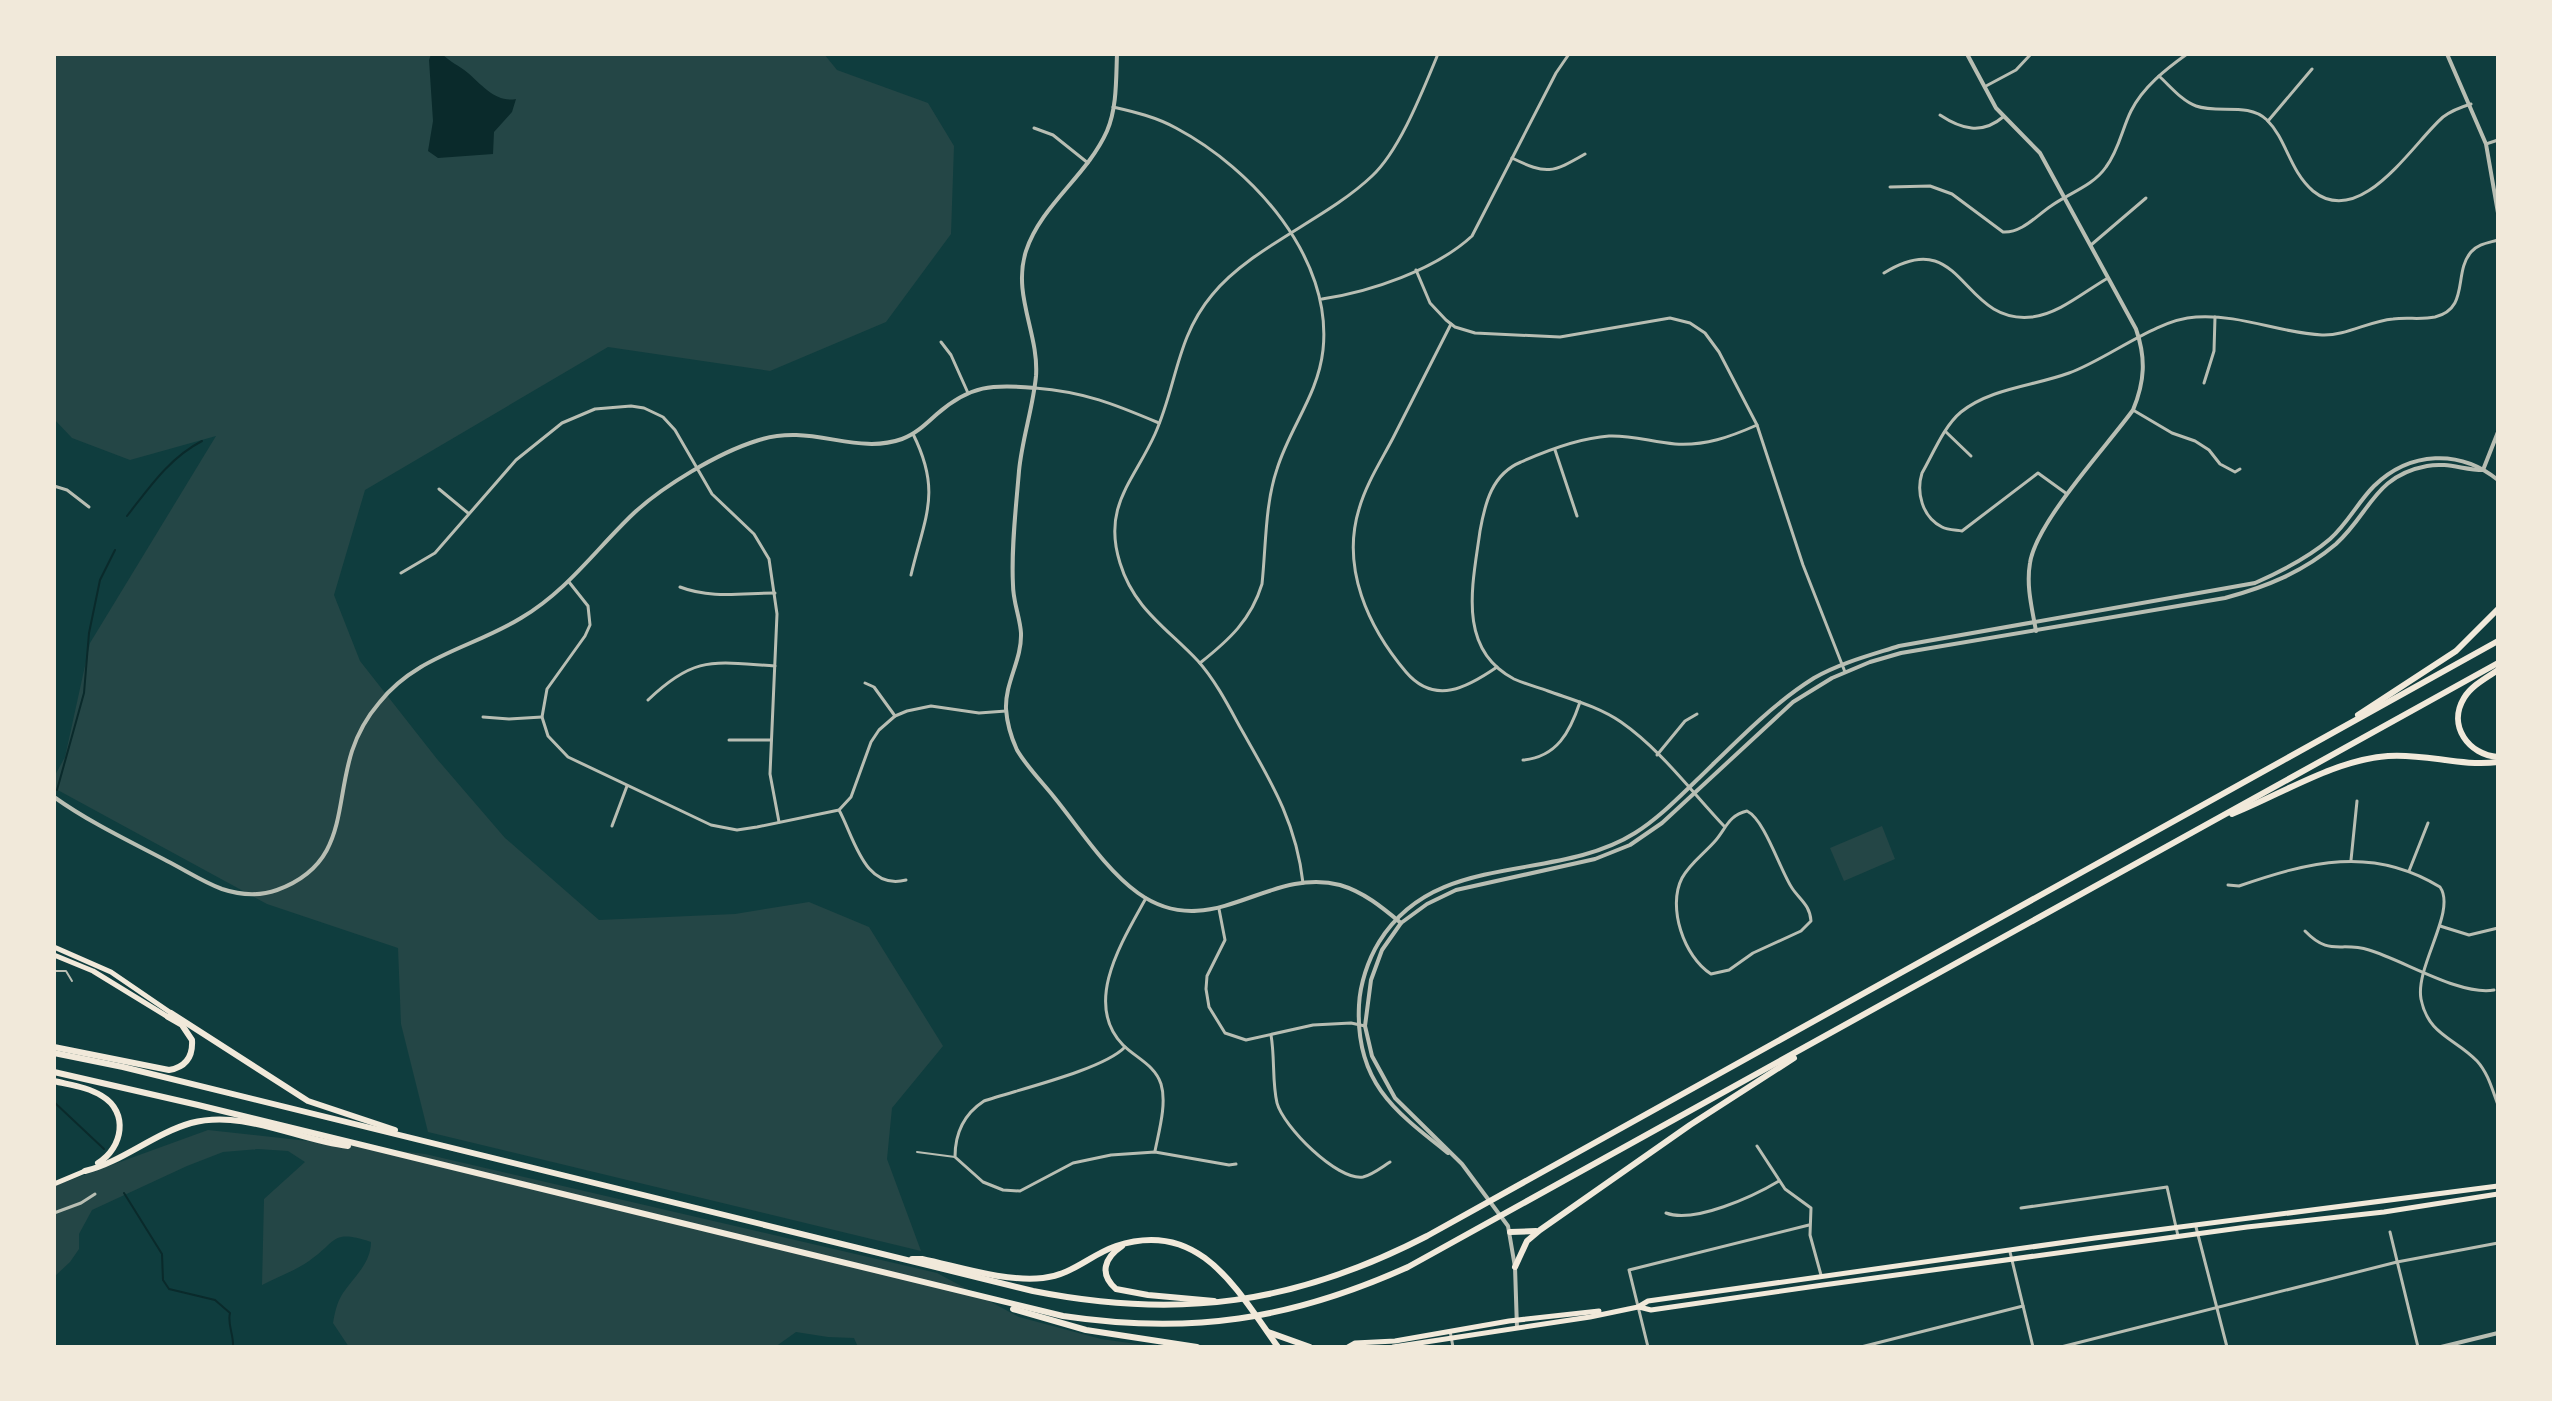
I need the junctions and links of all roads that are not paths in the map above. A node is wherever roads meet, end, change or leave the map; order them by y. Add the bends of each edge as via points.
1 (1117, 54) edge
2 (1438, 54) edge
3 (1569, 54) edge
4 (1967, 54) edge
5 (2031, 54) edge
6 (2187, 54) edge
7 (2447, 54) edge
8 (2312, 69) dead end
9 (2159, 76) junction
10 (1985, 86) junction
11 (2471, 104) junction
12 (1113, 107) junction
13 (1940, 115) dead end
14 (2003, 117) junction
15 (2268, 121) junction
16 (1034, 128) dead end
17 (2498, 140) edge
18 (2486, 144) junction
19 (1585, 154) dead end
20 (1512, 158) junction
21 (1088, 163) junction
22 (1890, 187) dead end
23 (2065, 198) junction
24 (2146, 198) dead end
25 (2498, 213) edge
26 (1291, 233) junction
27 (2498, 240) edge
28 (2090, 246) junction
29 (1416, 270) junction
30 (1884, 273) dead end
31 (2108, 278) junction
32 (1321, 299) junction
33 (2215, 317) junction
34 (1451, 324) junction
35 (2139, 339) junction
36 (941, 342) dead end
37 (2204, 383) dead end
38 (1035, 388) junction
39 (968, 393) junction
40 (2133, 410) junction
41 (1159, 423) junction
42 (1757, 425) junction
43 (1946, 432) junction
44 (2498, 432) edge
45 (913, 434) junction
46 (1555, 450) junction
47 (1971, 456) dead end
48 (2240, 469) dead end
49 (698, 470) junction
50 (2483, 470) junction
51 (2498, 480) edge
52 (54, 486) edge
53 (439, 489) dead end
54 (2068, 495) junction
55 (89, 507) dead end
56 (468, 513) junction
57 (1577, 516) dead end
58 (401, 573) dead end
59 (911, 575) dead end
60 (569, 582) junction
61 (680, 587) dead end
62 (775, 593) junction
63 (2498, 609) edge
64 (2035, 623) junction
65 (2036, 631) junction
66 (2498, 641) edge
67 (1200, 663) junction
68 (2498, 663) edge
69 (1842, 665) junction
70 (775, 666) junction
71 (1497, 667) junction
72 (2498, 670) edge
73 (1845, 672) junction
74 (865, 683) dead end
75 (648, 700) dead end
76 (1580, 702) junction
77 (1006, 711) junction
78 (1697, 714) dead end
79 (895, 716) junction
80 (483, 717) dead end
81 (542, 717) junction
82 (2334, 733) junction
83 (729, 740) dead end
84 (771, 740) junction
85 (1657, 755) junction
86 (1523, 760) dead end
87 (2498, 760) edge
88 (627, 786) junction
89 (1688, 788) junction
90 (1693, 793) junction
91 (54, 797) edge
92 (2357, 801) dead end
93 (839, 810) junction
94 (779, 822) junction
95 (2428, 823) dead end
96 (2207, 825) junction
97 (612, 826) dead end
98 (1724, 826) junction
99 (2351, 860) junction
100 (2409, 871) junction
101 (906, 880) dead end
102 (1303, 883) junction
103 (2228, 885) dead end
104 (1146, 898) junction
105 (1219, 909) junction
106 (1395, 919) junction
107 (1401, 923) junction
108 (2439, 925) junction
109 (2498, 928) edge
110 (2305, 931) dead end
111 (54, 947) edge
112 (54, 955) edge
113 (54, 971) edge
114 (2423, 971) junction
115 (72, 981) dead end
116 (2494, 990) dead end
117 (170, 1015) junction
118 (1358, 1024) junction
119 (1365, 1026) junction
120 (1271, 1035) junction
121 (1823, 1037) junction
122 (1125, 1047) junction
123 (54, 1050) edge
124 (54, 1072) edge
125 (54, 1081) edge
126 (2498, 1105) edge
127 (413, 1138) junction
128 (1757, 1146) dead end
129 (371, 1148) junction
130 (917, 1152) dead end
131 (1155, 1152) junction
132 (955, 1157) junction
133 (1390, 1162) dead end
134 (1236, 1164) dead end
135 (1462, 1164) junction
136 (85, 1171) junction
137 (1779, 1181) junction
138 (54, 1184) edge
139 (2498, 1186) edge
140 (95, 1194) dead end
141 (2498, 1194) edge
142 (2021, 1208) dead end
143 (54, 1213) edge
144 (1666, 1213) dead end
145 (1809, 1225) junction
146 (2196, 1225) junction
147 (2177, 1228) junction
148 (1540, 1230) junction
149 (1510, 1232) junction
150 (2390, 1232) dead end
151 (2198, 1234) junction
152 (2178, 1236) junction
153 (2498, 1243) edge
154 (1125, 1244) junction
155 (2010, 1252) junction
156 (905, 1259) junction
157 (2012, 1260) junction
158 (2397, 1262) junction
159 (1515, 1267) junction
160 (1821, 1276) junction
161 (1823, 1285) junction
162 (991, 1300) junction
163 (1226, 1302) junction
164 (2023, 1306) junction
165 (1638, 1307) junction
166 (2217, 1308) junction
167 (1605, 1312) junction
168 (1516, 1320) junction
169 (1517, 1328) junction
170 (1450, 1331) junction
171 (1267, 1332) junction
172 (2498, 1333) edge
173 (1451, 1339) junction
174 (1197, 1347) edge
175 (1278, 1347) edge
176 (1310, 1347) edge
177 (1348, 1347) edge
178 (1393, 1347) edge
179 (1453, 1347) edge
180 (1648, 1347) edge
181 (1861, 1347) edge
182 (2033, 1347) edge
183 (2061, 1347) edge
184 (2227, 1347) edge
185 (2418, 1347) edge
186 (2441, 1347) edge

1 - 12 street
2 - 26 street via 1380,168
3 - 20 street
4 - 10 street
5 - 10 street via 2016,70
6 - 9 street
7 - 11 street
8 - 15 street
9 - 15 street via 2199,108 2251,111
9 - 23 street via 2130,113 2106,168
10 - 14 street
11 - 15 street via 2447,114 2372,188 2343,201 2316,193 2300,178
11 - 18 street
12 - 21 street
12 - 26 street via 1151,116 1194,138 1264,198
13 - 14 street via 1973,129 1994,125
14 - 23 street via 2040,153
16 - 21 street via 1053,135
17 - 18 street
18 - 25 street
19 - 20 street via 1549,171
20 - 29 street via 1472,236
21 - 38 street via 1040,224 1023,264
22 - 23 street via 1930,186 1952,194 2003,232 2024,227
23 - 28 street
24 - 28 street
26 - 32 street
26 - 41 street via 1233,274 1204,305 1186,335
27 - 33 street via 2470,253 2459,298 2439,316 2395,318 2322,335
28 - 31 street
29 - 32 street via 1374,288
29 - 34 street via 1430,303
30 - 31 street via 1902,262 1930,258 1942,262 1988,305 2020,317 2048,314
31 - 35 street
32 - 67 street via 1319,376 1273,481 1258,597 1246,621
33 - 35 street via 2187,317
33 - 37 street via 2214,351
34 - 42 street via 1475,333 1560,337 1660,318 1683,320 1712,342
34 - 71 street via 1359,508 1354,567 1374,625 1415,681 1455,690
35 - 40 street via 2144,367
35 - 43 street via 2069,373 1985,397 1958,414
36 - 39 street
38 - 39 street via 994,385
38 - 41 street via 1096,397
38 - 77 street via 1019,469 1013,583 1021,641
39 - 45 street
40 - 48 street via 2195,441 2225,467
40 - 54 street
41 - 67 street via 1118,503 1114,541 1126,580 1147,612
42 - 46 street via 1705,443 1607,436
42 - 69 street
43 - 47 street
43 - 54 street via 1919,483 1924,507 1943,528 1968,529 2038,473
44 - 50 street
45 - 49 street via 869,444 806,433 774,435
45 - 59 street via 930,484
46 - 57 street
46 - 71 street via 1508,470 1484,507 1471,611 1481,647
49 - 56 street via 663,417 631,406 595,409 536,442
49 - 60 street via 636,511
49 - 62 street via 712,494 765,550
50 - 51 street
50 - 64 street via 2474,463 2437,457 2394,472 2318,549 2255,583
50 - 65 street via 2425,466 2396,477 2375,493 2336,543 2297,571 2258,589
52 - 55 street
53 - 56 street
54 - 64 street via 2031,553 2028,586
56 - 58 street via 435,553
60 - 81 street via 588,606 590,625 553,679
60 - 91 street via 520,619 424,663 382,698 351,752 333,837 320,860 279,889 253,894 221,889
61 - 62 street via 710,595
62 - 70 street
63 - 82 highway via 2449,656
64 - 65 street
64 - 69 street via 1899,646
65 - 73 street via 1901,653
66 - 82 highway
67 - 102 street via 1281,799
68 - 96 highway
69 - 73 street
69 - 89 street via 1775,707
70 - 75 street via 697,665 674,676
70 - 84 street
71 - 76 street via 1521,682
72 - 87 highway via 2468,691 2458,719 2469,745
73 - 90 street via 1793,702
74 - 79 street
76 - 85 street via 1621,723
76 - 86 street via 1562,741 1541,756
77 - 79 street via 931,706
77 - 104 street via 1023,758 1121,878
78 - 85 street
79 - 93 street via 871,742 857,785
80 - 81 street
81 - 88 street via 561,752
82 - 163 highway via 1367,1265 1307,1286
83 - 84 street
84 - 94 street via 770,774
85 - 89 street
87 - 96 highway via 2476,764 2376,757
88 - 94 street via 724,828
88 - 97 street
89 - 90 street
89 - 106 street via 1650,823 1615,844 1454,882
90 - 98 street
90 - 107 street via 1662,823 1619,851 1456,890
92 - 99 street
93 - 94 street
93 - 101 street via 873,873 890,882
95 - 100 street
96 - 121 highway
98 - 98 street via 1741,812 1754,815 1811,916 1801,931 1717,974 1703,969 1691,954 1676,899 1683,876
99 - 100 street
99 - 103 street via 2308,864
100 - 108 street via 2443,892
102 - 105 street
102 - 106 street via 1341,885 1366,896
104 - 105 street via 1185,912
104 - 122 street via 1115,958 1107,991 1104,1014
105 - 120 street via 1225,940 1206,983 1209,1007 1231,1036 1246,1040
106 - 107 street
106 - 118 street via 1369,963
107 - 119 street via 1376,965
108 - 109 street via 2469,935
108 - 114 street
110 - 114 street via 2320,946 2368,950
111 - 117 main road via 111,972
112 - 117 main road
113 - 115 lane via 66,971
114 - 116 street via 2473,990
114 - 126 street via 2421,996 2428,1017 2480,1064
117 - 123 highway via 192,1040 190,1057 177,1069
117 - 127 highway via 308,1101
118 - 119 street
118 - 120 street via 1313,1025
118 - 135 street via 1365,1059 1389,1102
119 - 135 street via 1372,1056 1395,1098
120 - 133 street via 1276,1100 1291,1129 1353,1176 1363,1177
121 - 148 highway
121 - 162 highway via 1489,1223 1373,1283 1330,1299 1233,1320 1177,1325 1106,1323
122 - 131 street via 1160,1081
122 - 132 street via 970,1110
123 - 127 highway
124 - 129 highway
125 - 136 highway via 98,1093 118,1116 117,1143
127 - 156 highway
128 - 137 street
129 - 136 highway via 209,1120 174,1129
129 - 162 highway
130 - 132 lane
131 - 132 street via 1073,1163 1020,1191 983,1182
131 - 134 street
135 - 149 street
136 - 138 main road
137 - 144 street via 1748,1198 1708,1210
137 - 145 street via 1811,1208
139 - 146 main road
140 - 143 street
141 - 151 main road
142 - 147 street via 2167,1187
145 - 160 street
145 - 165 street via 1629,1270
146 - 147 main road
146 - 151 street
147 - 152 street
147 - 155 main road
148 - 149 highway
148 - 159 highway via 1527,1241
149 - 159 street
150 - 158 street
151 - 152 main road
151 - 166 street
152 - 157 main road
153 - 158 street
154 - 156 highway via 1045,1278
154 - 163 highway via 1111,1254 1105,1268 1116,1289
154 - 171 highway via 1156,1240 1197,1251 1230,1280
155 - 157 street
155 - 160 main road
156 - 163 highway via 1086,1301 1152,1306
157 - 161 main road
157 - 164 street
158 - 166 street
158 - 185 street
159 - 168 street
160 - 161 street
160 - 165 main road via 1648,1301
161 - 165 main road via 1651,1310
162 - 174 highway via 1086,1330
164 - 181 street
164 - 182 street
165 - 167 main road
165 - 180 street
166 - 183 street
166 - 184 street
167 - 168 main road
167 - 169 main road
168 - 169 street
168 - 170 main road
169 - 173 main road
170 - 173 street
170 - 177 main road
171 - 175 highway
171 - 176 highway
172 - 186 street
173 - 178 main road
173 - 179 street

